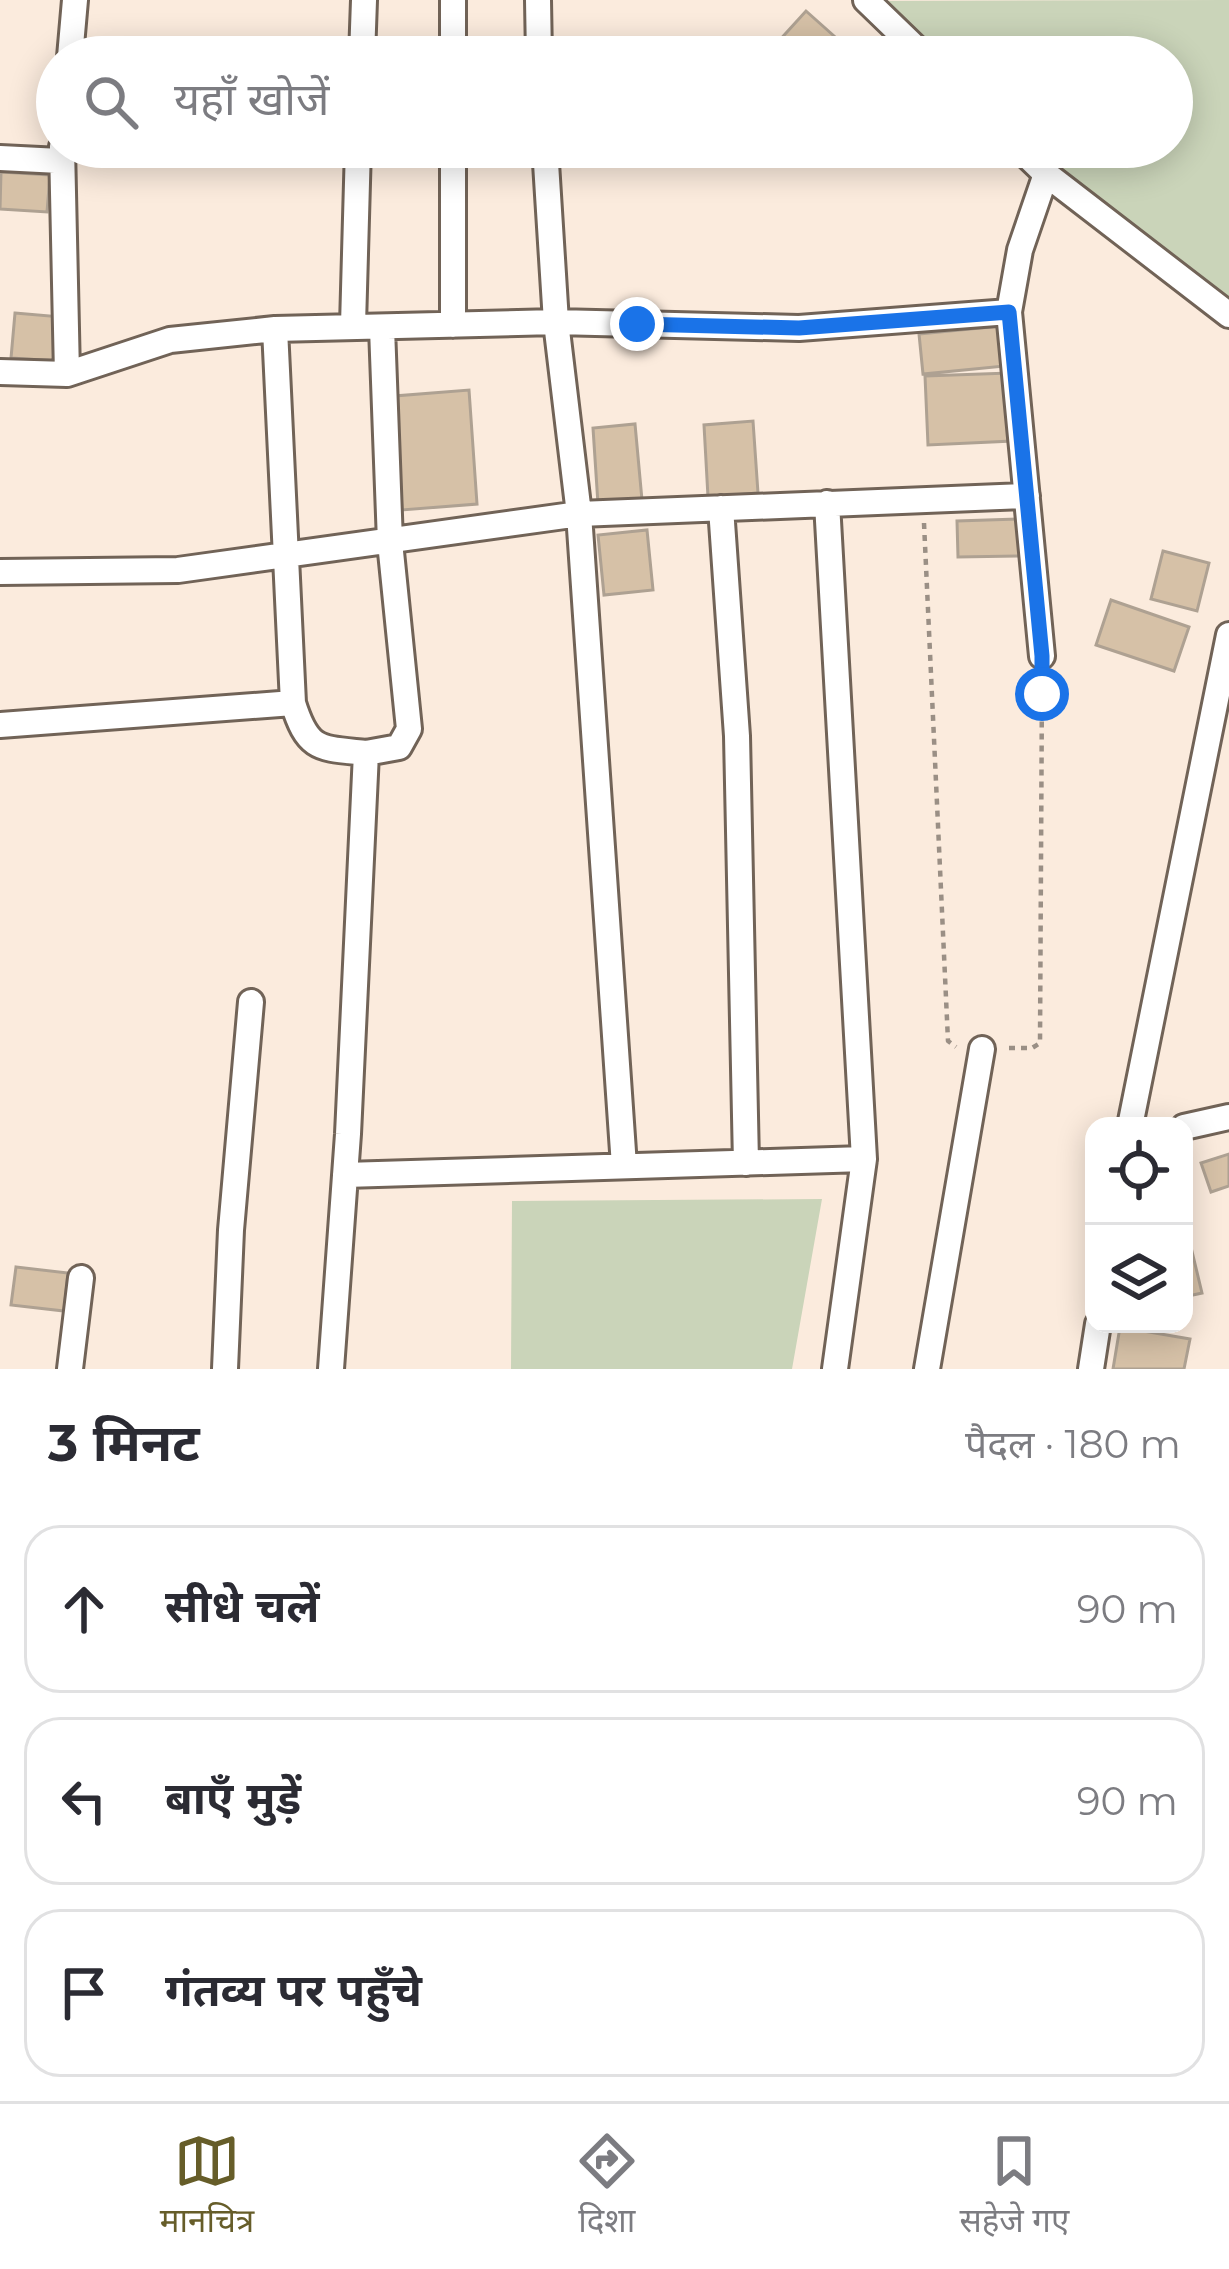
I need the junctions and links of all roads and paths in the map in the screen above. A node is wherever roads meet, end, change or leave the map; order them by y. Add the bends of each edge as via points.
1 (75, 0) edge
2 (364, 0) edge
3 (453, 0) edge
4 (538, 0) edge
5 (866, 0) edge
6 (72, 36) edge
7 (363, 36) edge
8 (453, 36) edge
9 (539, 36) edge
10 (903, 36) edge
11 (36, 156) edge
12 (0, 158) edge
13 (61, 168) edge
14 (357, 168) edge
15 (453, 168) edge
16 (546, 168) edge
17 (1040, 168) edge
18 (1046, 174) junction
19 (1009, 312) junction
20 (1229, 315) edge
21 (556, 322) junction
22 (353, 325) junction
23 (453, 326) junction
24 (382, 328) junction
25 (275, 329) junction
26 (0, 372) edge
27 (67, 374) junction
28 (1027, 496) junction
29 (923, 500) junction
30 (827, 503) junction
31 (721, 508) junction
32 (579, 514) junction
33 (390, 542) junction
34 (285, 556) junction
35 (0, 572) edge
36 (1229, 635) edge
37 (1042, 656) joint
38 (292, 703) junction
39 (0, 725) edge
40 (366, 753) junction
41 (251, 1002) dead end
42 (982, 1049) junction
43 (1132, 1117) edge
44 (1229, 1117) edge
45 (1193, 1125) edge
46 (864, 1159) junction
47 (746, 1163) junction
48 (624, 1166) junction
49 (345, 1175) junction
50 (81, 1278) dead end
51 (1097, 1333) edge
52 (70, 1369) edge
53 (225, 1369) edge
54 (331, 1369) edge
55 (835, 1369) edge
56 (927, 1369) edge
57 (1091, 1369) edge

1 - 6 street
2 - 7 street
3 - 8 street
4 - 9 street
5 - 10 street
11 - 12 street
13 - 27 street
14 - 22 street
15 - 23 street
16 - 21 street
17 - 18 street
18 - 19 street
18 - 20 street
19 - 21 street via 799,328
19 - 28 street
21 - 23 street
21 - 32 street
22 - 24 street
22 - 25 street
23 - 24 street
24 - 33 street
25 - 27 street via 170,340
25 - 34 street
26 - 27 street
28 - 29 street
28 - 37 street
29 - 30 street
29 - 42 path via 948,1041
30 - 31 street
30 - 46 street
31 - 32 street
31 - 47 street via 737,736
32 - 33 street
32 - 48 street
33 - 34 street
33 - 40 street via 410,729 399,747
34 - 35 street via 178,571
34 - 38 street
36 - 43 street
37 - 42 path via 1040,1043
38 - 39 street
38 - 40 street via 311,742
40 - 49 street
41 - 53 street
42 - 56 street
44 - 45 street
46 - 47 street
46 - 55 street
47 - 48 street
48 - 49 street
49 - 54 street
50 - 52 street
51 - 57 street

